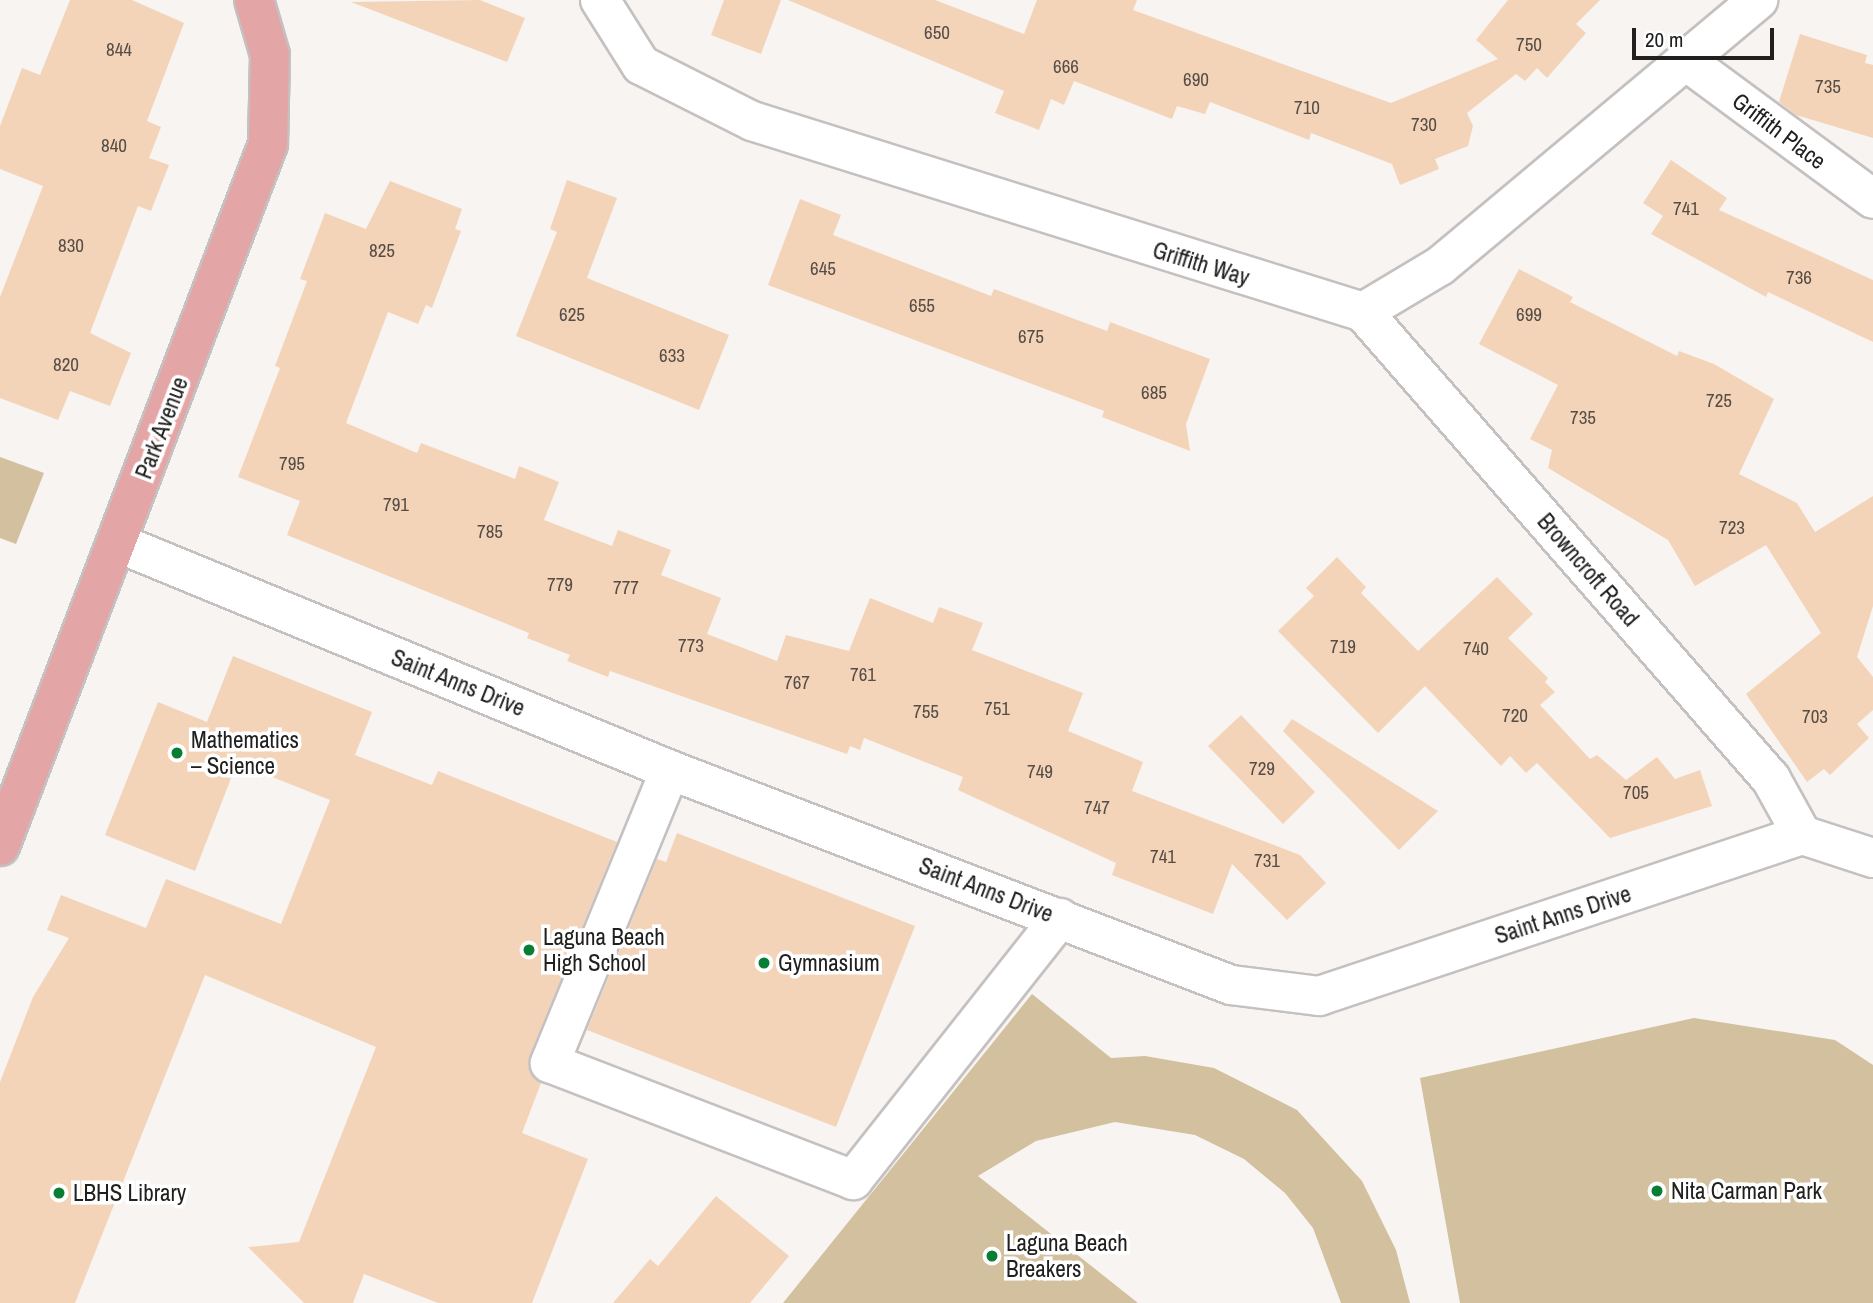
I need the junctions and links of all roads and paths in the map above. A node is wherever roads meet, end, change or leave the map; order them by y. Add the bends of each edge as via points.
1 (254, 0) edge
2 (600, 0) edge
3 (1758, 0) edge
4 (1686, 61) junction
5 (1873, 199) edge
6 (1363, 312) junction
7 (118, 543) junction
8 (670, 769) junction
9 (1802, 835) junction
10 (0, 846) edge
11 (1873, 858) edge
12 (1060, 918) junction

1 - 7 main road, Park Avenue via 270,55 268,144
2 - 6 street, Griffith Way via 641,65 752,121
3 - 4 street
4 - 5 street, Griffith Place
4 - 6 street via 1440,266
6 - 9 street, Browncroft Road via 1771,779
7 - 8 street, Saint Anns Drive
7 - 10 main road, Park Avenue
8 - 12 street, Saint Anns Drive
8 - 12 street via 550,1063 853,1180
9 - 11 street
9 - 12 street, Saint Anns Drive via 1319,996 1231,985

